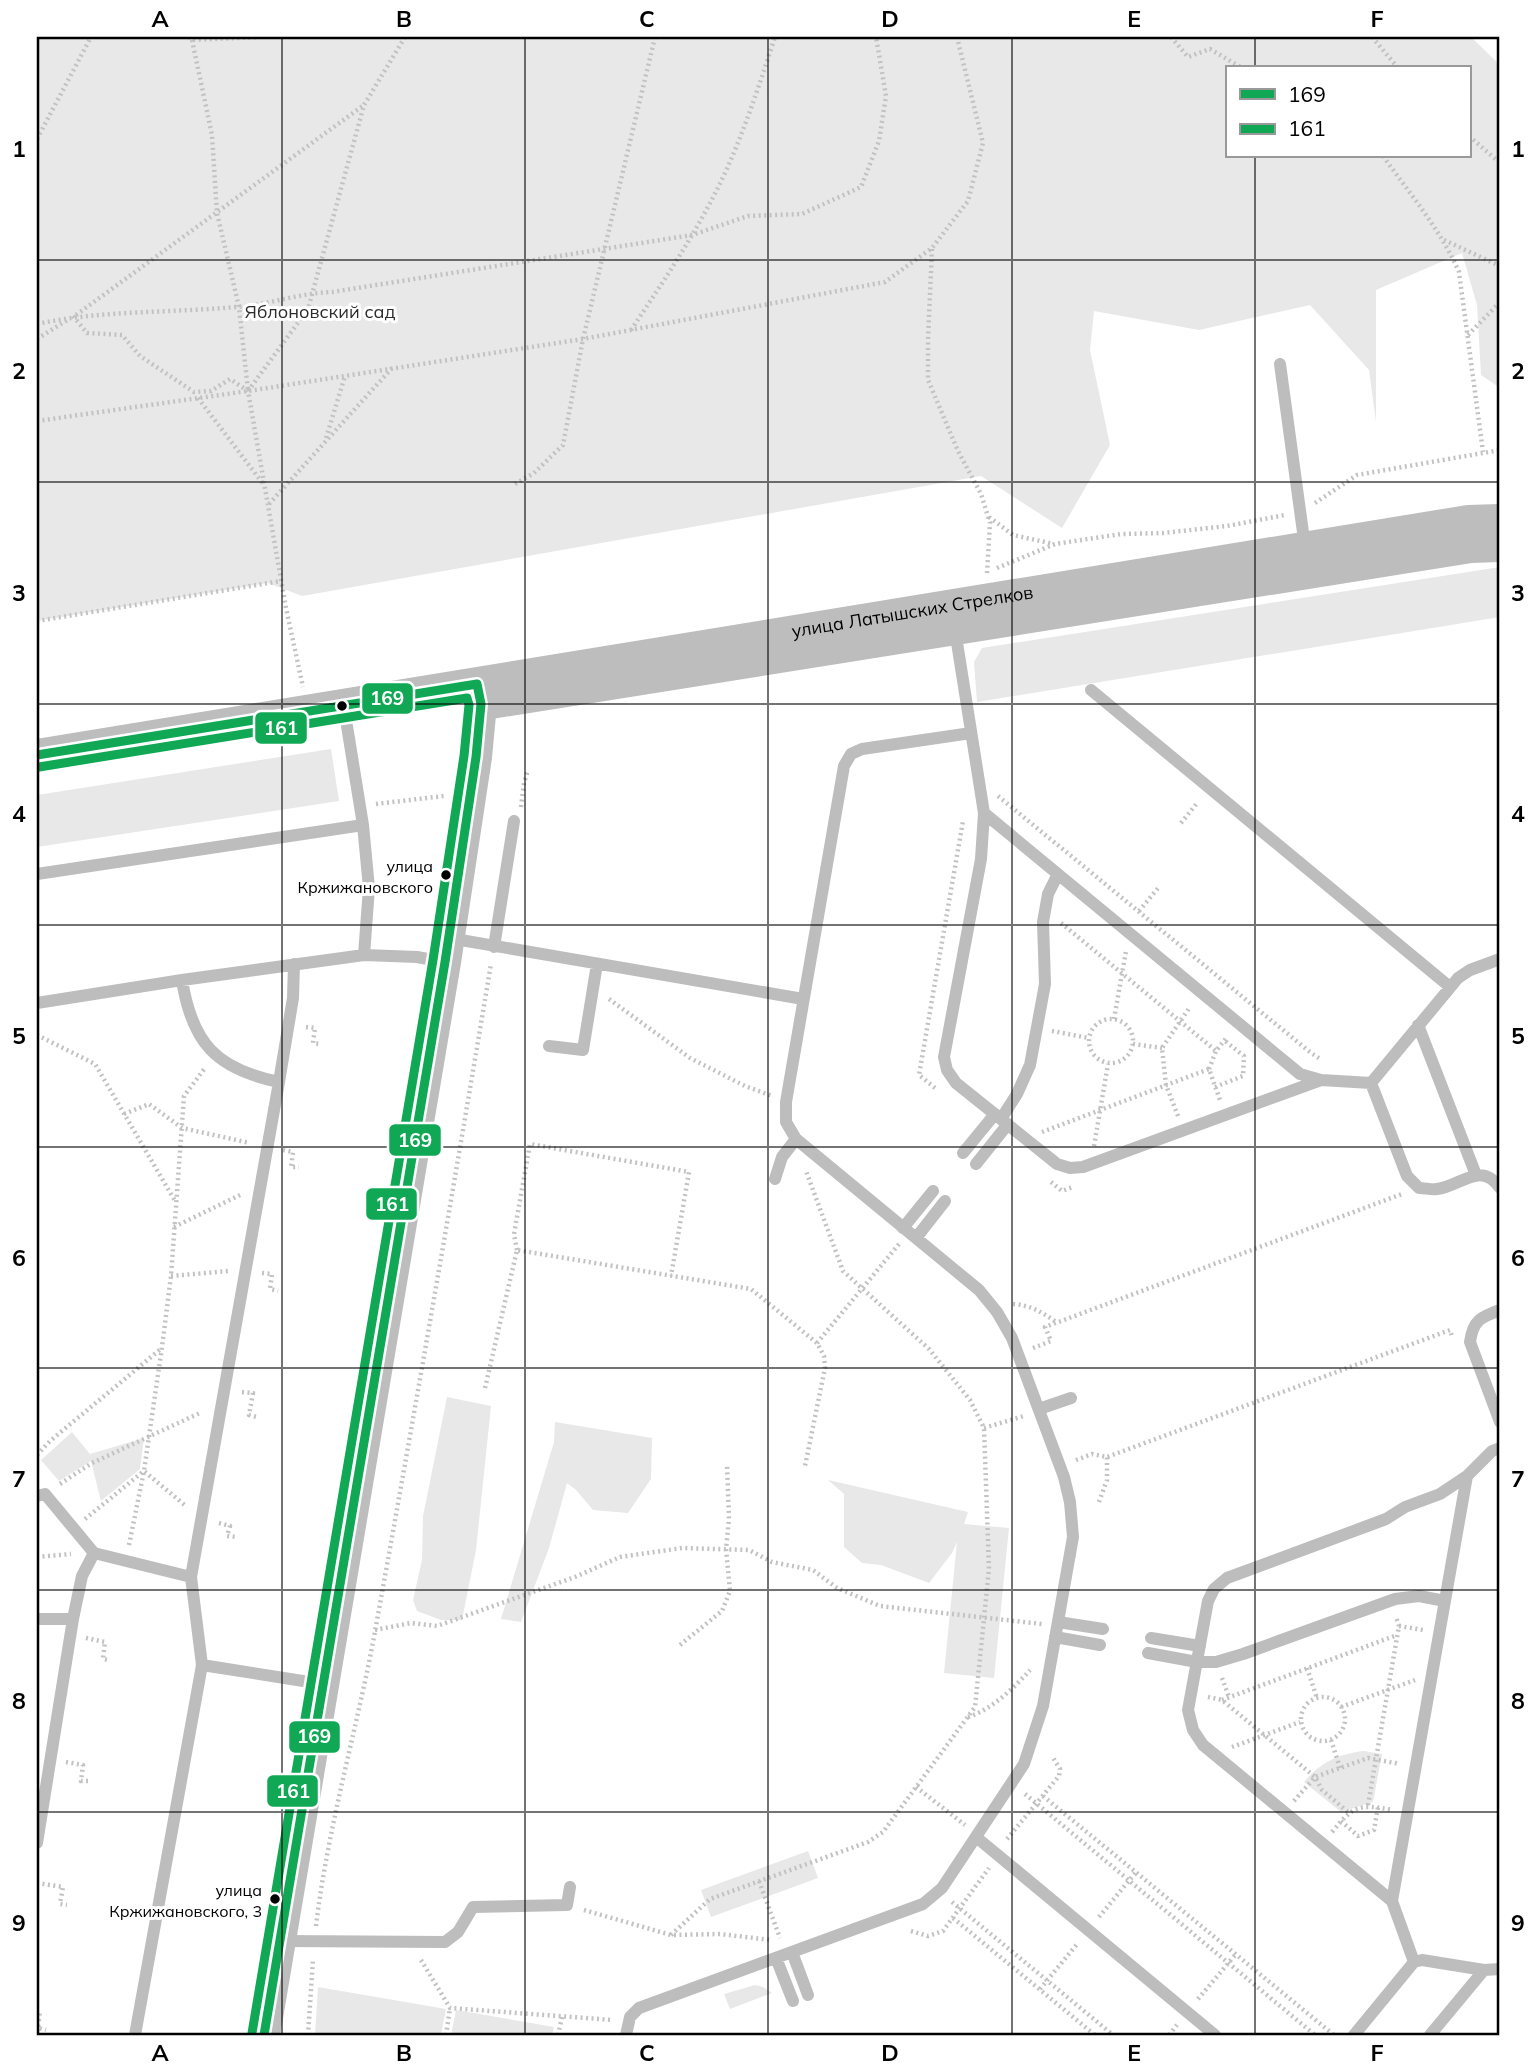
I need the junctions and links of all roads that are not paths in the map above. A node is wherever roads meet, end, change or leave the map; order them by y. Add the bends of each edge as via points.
1 (1280, 364) dead end
2 (1500, 520) edge
3 (1500, 546) edge
4 (1305, 548) junction
5 (953, 618) junction
6 (1091, 690) dead end
7 (479, 694) junction
8 (347, 726) junction
9 (971, 733) junction
10 (37, 755) edge
11 (37, 776) edge
12 (984, 813) junction
13 (514, 821) road end
14 (363, 825) junction
15 (37, 874) edge
16 (1058, 874) junction
17 (494, 947) junction
18 (447, 950) junction
19 (364, 955) junction
20 (1500, 959) edge
21 (294, 964) junction
22 (597, 964) junction
23 (182, 980) junction
24 (1450, 987) junction
25 (803, 999) junction
26 (37, 1003) edge
27 (1418, 1025) junction
28 (549, 1046) dead end
29 (1321, 1080) junction
30 (279, 1082) junction
31 (1371, 1083) junction
32 (1001, 1119) junction
33 (796, 1139) junction
34 (963, 1153) dead end
35 (976, 1164) dead end
36 (1476, 1175) junction
37 (775, 1179) dead end
38 (1500, 1188) edge
39 (933, 1191) dead end
40 (945, 1201) dead end
41 (903, 1228) junction
42 (916, 1238) junction
43 (1500, 1310) edge
44 (1071, 1398) dead end
45 (1039, 1409) junction
46 (1500, 1422) edge
47 (1500, 1448) edge
48 (1467, 1476) junction
49 (41, 1495) edge
50 (94, 1553) junction
51 (191, 1577) junction
52 (1445, 1601) junction
53 (37, 1619) edge
54 (74, 1619) junction
55 (1058, 1622) junction
56 (1103, 1629) dead end
57 (1055, 1637) junction
58 (1151, 1638) dead end
59 (1100, 1645) dead end
60 (1200, 1646) junction
61 (1148, 1653) dead end
62 (1197, 1662) junction
63 (202, 1665) junction
64 (322, 1684) junction
65 (976, 1837) junction
66 (37, 1843) edge
67 (570, 1887) dead end
68 (1392, 1901) junction
69 (280, 1941) junction
70 (792, 1952) junction
71 (776, 1958) junction
72 (1414, 1962) junction
73 (1500, 1969) edge
74 (1484, 1970) junction
75 (808, 1995) dead end
76 (793, 2001) dead end
77 (135, 2035) edge
78 (264, 2035) edge
79 (626, 2035) edge
80 (1215, 2035) edge
81 (1354, 2035) edge
82 (1430, 2035) edge

1 - 4 lane
2 - 4 street, улица Латышских Стрелков via 1468,521
3 - 5 street, улица Латышских Стрелков
4 - 5 street, улица Латышских Стрелков
5 - 7 street, улица Латышских Стрелков
5 - 9 lane
6 - 24 lane
7 - 8 street, улица Латышских Стрелков
7 - 10 street, улица Латышских Стрелков
7 - 18 street via 476,757
8 - 11 street, улица Латышских Стрелков
8 - 14 lane
9 - 12 lane
9 - 25 lane via 851,754 844,766
12 - 16 lane
12 - 32 lane via 981,859 944,1057 956,1083
13 - 17 lane
14 - 15 lane
14 - 19 lane via 369,888
16 - 29 lane via 1300,1073
16 - 32 lane via 1048,894 1043,922 1045,984 1030,1065
17 - 18 lane
17 - 22 lane
18 - 19 lane via 417,957
18 - 64 street
19 - 21 lane
20 - 24 lane via 1470,970
21 - 23 lane
21 - 30 lane
22 - 25 lane
22 - 28 lane via 583,1050
23 - 26 lane
23 - 30 lane via 198,1034 215,1054 238,1071
24 - 27 lane
25 - 33 lane via 786,1101 786,1122
27 - 31 lane
27 - 36 lane
29 - 31 lane
29 - 32 lane via 1070,1168 1057,1164
30 - 51 lane
31 - 36 lane via 1407,1176 1419,1188 1437,1189
32 - 34 lane
32 - 35 lane
33 - 37 lane via 782,1157
33 - 41 lane
36 - 38 lane via 1488,1177
39 - 41 lane
40 - 42 lane
41 - 42 lane
42 - 45 lane via 979,1290 997,1311
43 - 46 lane via 1472,1327 1470,1342
44 - 45 lane
45 - 55 lane via 1070,1502 1073,1537
47 - 48 lane
48 - 52 lane
48 - 60 lane via 1386,1519 1227,1578 1208,1601
49 - 50 lane
50 - 51 lane
50 - 54 lane via 82,1576
51 - 63 lane
52 - 62 lane via 1419,1597 1390,1601 1243,1654
52 - 68 lane
53 - 54 lane
54 - 66 lane
55 - 56 lane
55 - 57 lane
57 - 59 lane
57 - 65 lane via 1043,1706 1024,1764
58 - 60 lane
60 - 62 lane
61 - 62 lane
62 - 68 lane via 1188,1710 1203,1745
63 - 64 lane
63 - 77 lane
64 - 69 street
65 - 70 lane via 942,1888 923,1904
65 - 80 lane
67 - 69 lane via 567,1905 473,1907 458,1932 445,1942
68 - 72 lane
69 - 78 street
70 - 71 lane
70 - 75 lane
71 - 76 lane
71 - 79 lane via 639,2008 629,2017
72 - 74 lane
72 - 81 lane
73 - 74 lane
74 - 82 lane

